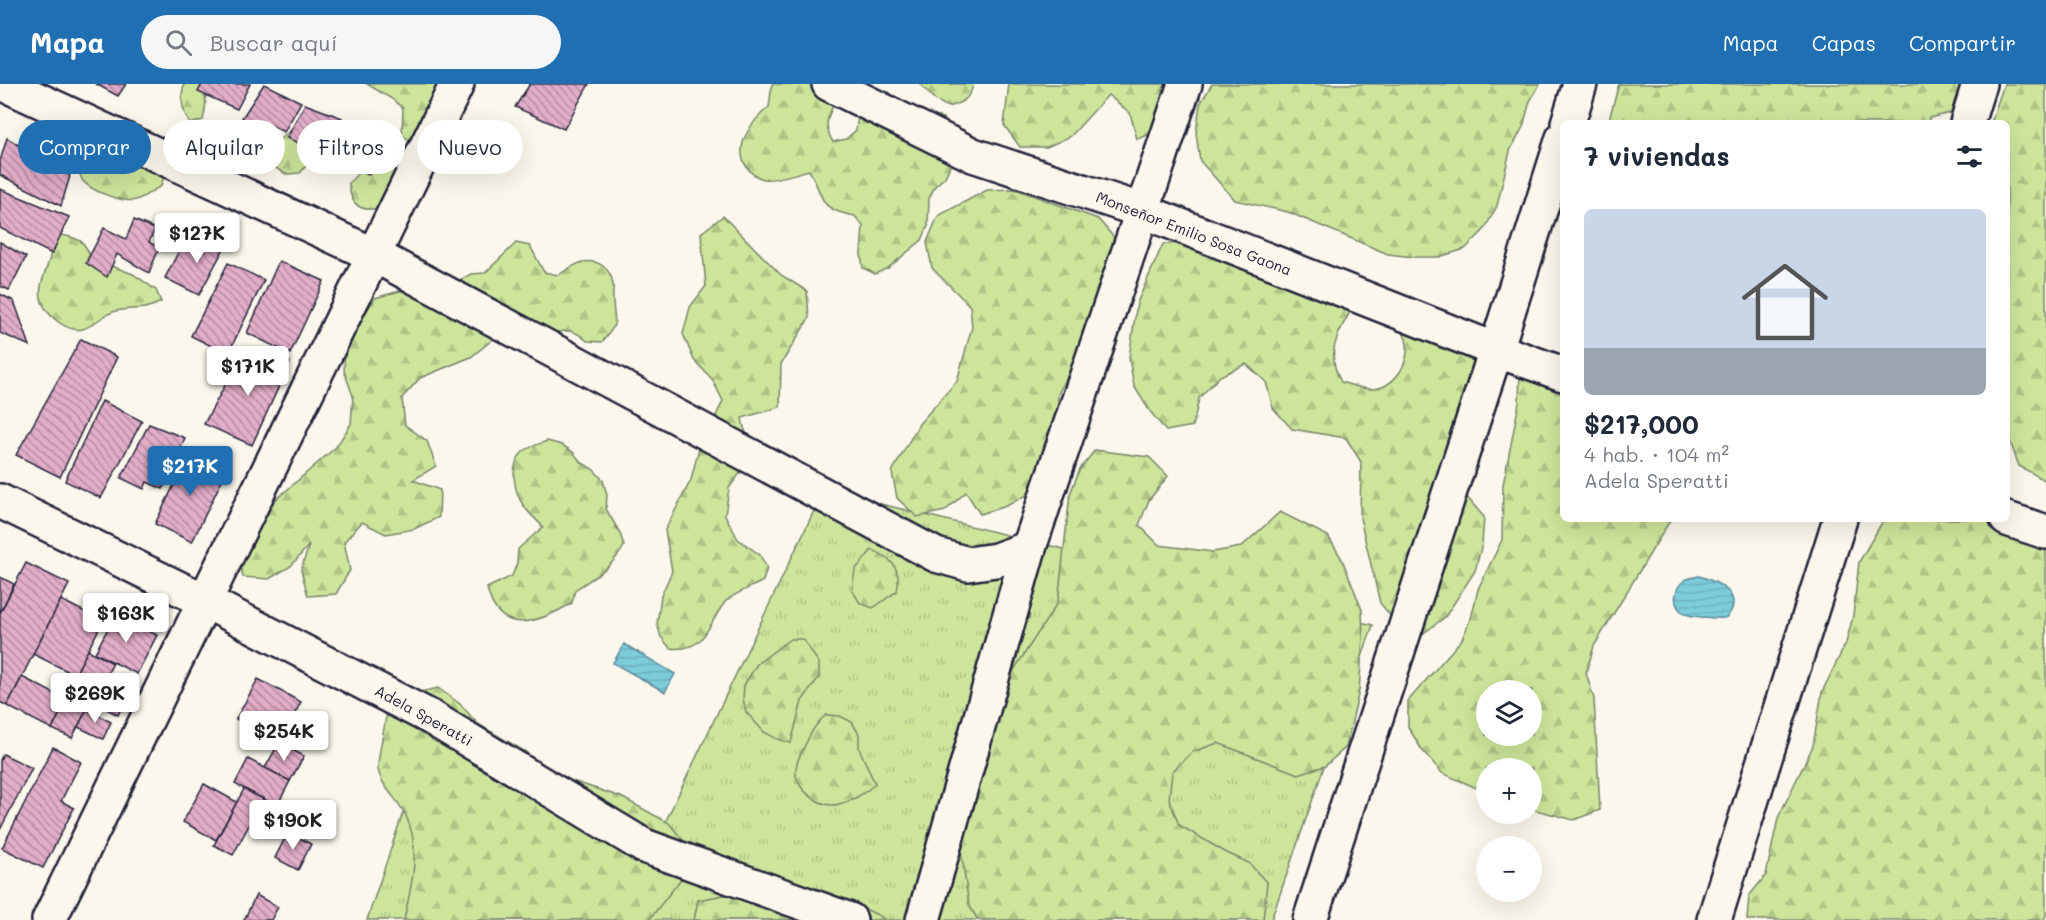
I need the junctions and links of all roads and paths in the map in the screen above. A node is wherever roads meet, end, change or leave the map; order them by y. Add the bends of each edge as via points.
1 (4, 84) edge
2 (458, 84) edge
3 (829, 84) edge
4 (1185, 84) edge
5 (1580, 84) edge
6 (1979, 84) edge
7 (1569, 120) edge
8 (1968, 120) edge
9 (1560, 147) edge
10 (1143, 211) junction
11 (374, 255) junction
12 (1496, 350) junction
13 (1560, 373) edge
14 (0, 501) edge
15 (2010, 520) edge
16 (1839, 522) edge
17 (2046, 532) edge
18 (1029, 548) junction
19 (205, 601) junction
20 (49, 920) edge
21 (850, 920) edge
22 (923, 920) edge
23 (1310, 920) edge
24 (1714, 920) edge

1 - 11 street
2 - 11 street
3 - 10 street, Monseñor Emilio Sosa Gaona via 973,156
4 - 10 street
5 - 7 street
6 - 8 street
9 - 12 street
10 - 12 street, Monseñor Emilio Sosa Gaona
10 - 18 street
11 - 18 street via 936,555 968,564 996,560
11 - 19 street
12 - 13 street, Monseñor Emilio Sosa Gaona
12 - 23 street
14 - 19 street, Adela Speratti
15 - 17 street
16 - 24 street
18 - 22 street
19 - 20 street
19 - 21 street, Adela Speratti via 432,718 644,846

